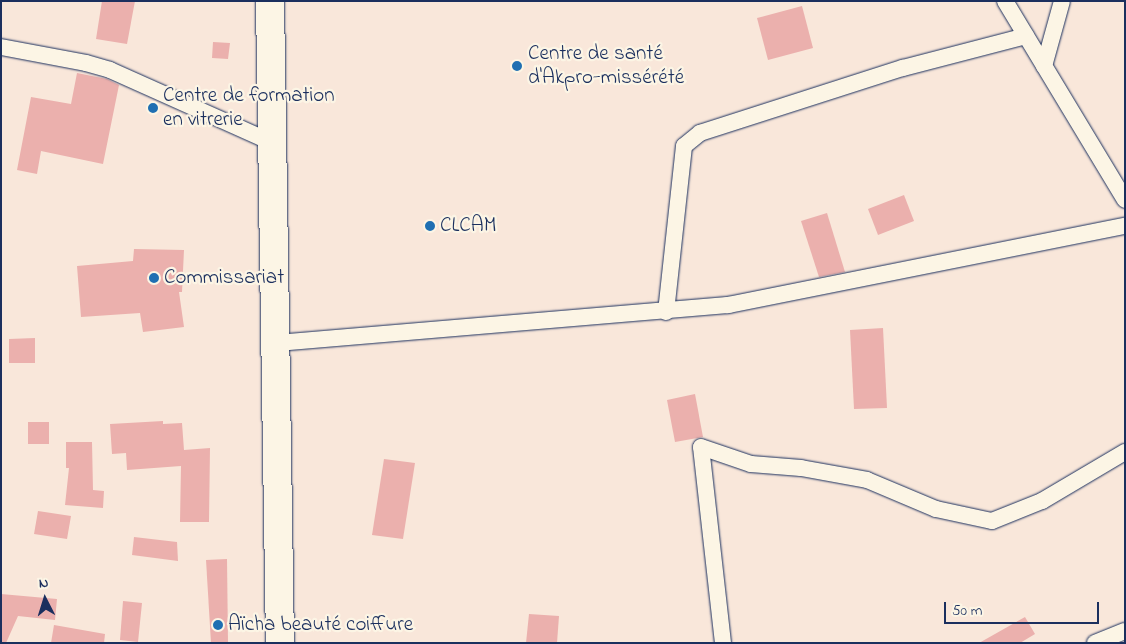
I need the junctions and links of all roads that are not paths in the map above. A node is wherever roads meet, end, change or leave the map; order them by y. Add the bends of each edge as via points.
1 (270, 1) edge
2 (1004, 1) edge
3 (1062, 1) edge
4 (1026, 36) junction
5 (1, 47) edge
6 (1044, 66) junction
7 (273, 142) junction
8 (1125, 200) edge
9 (1125, 226) edge
10 (666, 312) junction
11 (276, 343) junction
12 (1125, 452) edge
13 (1125, 631) edge
14 (280, 643) edge
15 (723, 643) edge
16 (1095, 643) edge

1 - 7 highway
2 - 4 street
3 - 6 street
4 - 6 street
4 - 10 street via 903,68 700,133 684,146
5 - 7 street via 110,70
6 - 8 street
7 - 11 highway
9 - 10 street via 728,305
10 - 11 street
11 - 14 highway
12 - 15 street via 1042,501 992,521 936,509 867,480 801,468 751,464 701,447
13 - 16 street

